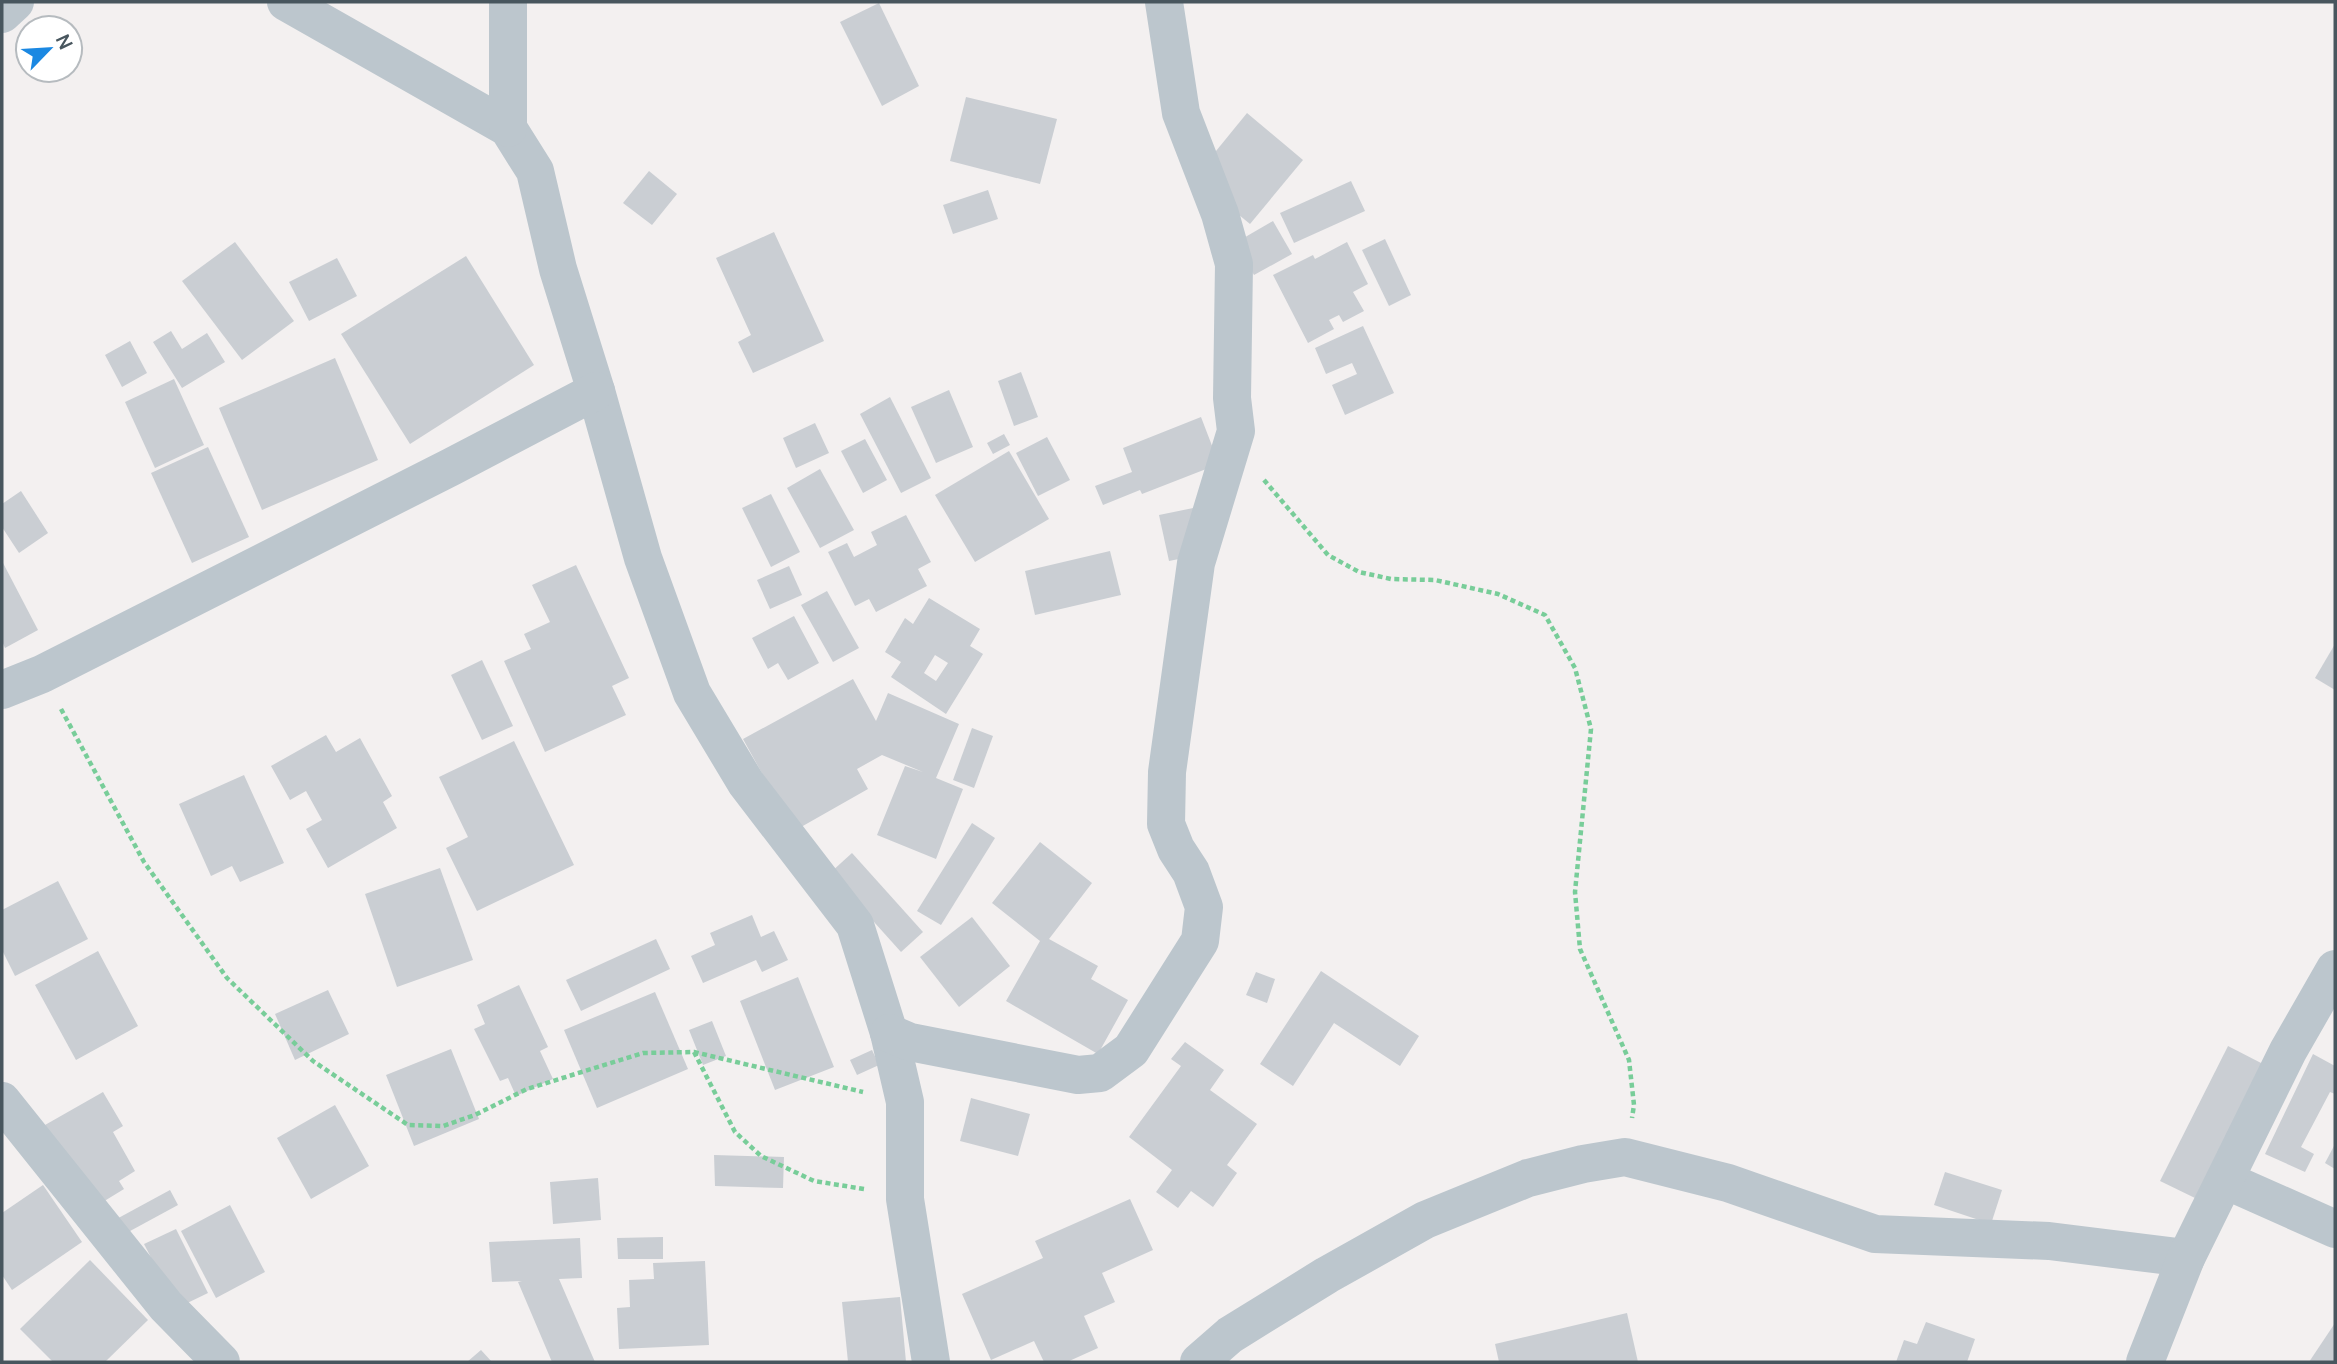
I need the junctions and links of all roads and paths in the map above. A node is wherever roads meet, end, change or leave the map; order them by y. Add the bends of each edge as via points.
1 (15, 2) edge
2 (286, 2) edge
3 (508, 2) edge
4 (1164, 2) edge
5 (2, 14) edge
6 (508, 128) junction
7 (596, 391) junction
8 (1236, 431) junction
9 (42, 674) junction
10 (2, 691) edge
11 (2335, 969) edge
12 (888, 1033) junction
13 (694, 1052) junction
14 (2, 1101) edge
15 (905, 1102) junction
16 (1625, 1157) junction
17 (2225, 1180) junction
18 (905, 1199) junction
19 (2335, 1229) edge
20 (2186, 1258) junction
21 (221, 1362) edge
22 (930, 1362) edge
23 (1199, 1362) edge
24 (2145, 1362) edge

1 - 5 street
2 - 6 street
3 - 6 street
4 - 8 street via 1181,113 1234,264 1232,398
6 - 7 street via 535,171 558,269
7 - 9 street
7 - 12 street via 643,558 692,693 746,783 855,925
8 - 12 street via 1196,563 1167,772 1166,824 1205,906 1199,941 1131,1050 1100,1073 1078,1075 910,1042
8 - 16 path via 1255,470 1328,555 1359,572 1391,579 1435,580 1498,594 1545,615 1575,668 1591,729 1575,892 1580,949 1629,1060 1634,1105
9 - 10 street
9 - 13 path via 144,862 227,978 313,1061 408,1125 443,1126 527,1089 643,1053
11 - 17 street via 2288,1051
12 - 15 street
13 - 15 path
13 - 18 path via 735,1132 761,1156 814,1181
14 - 21 street via 166,1306
15 - 18 street
16 - 20 street via 1728,1183 1875,1234 2049,1241
16 - 23 street via 1528,1178 1425,1220 1230,1335
17 - 19 street
17 - 20 street
18 - 22 street
20 - 24 street

